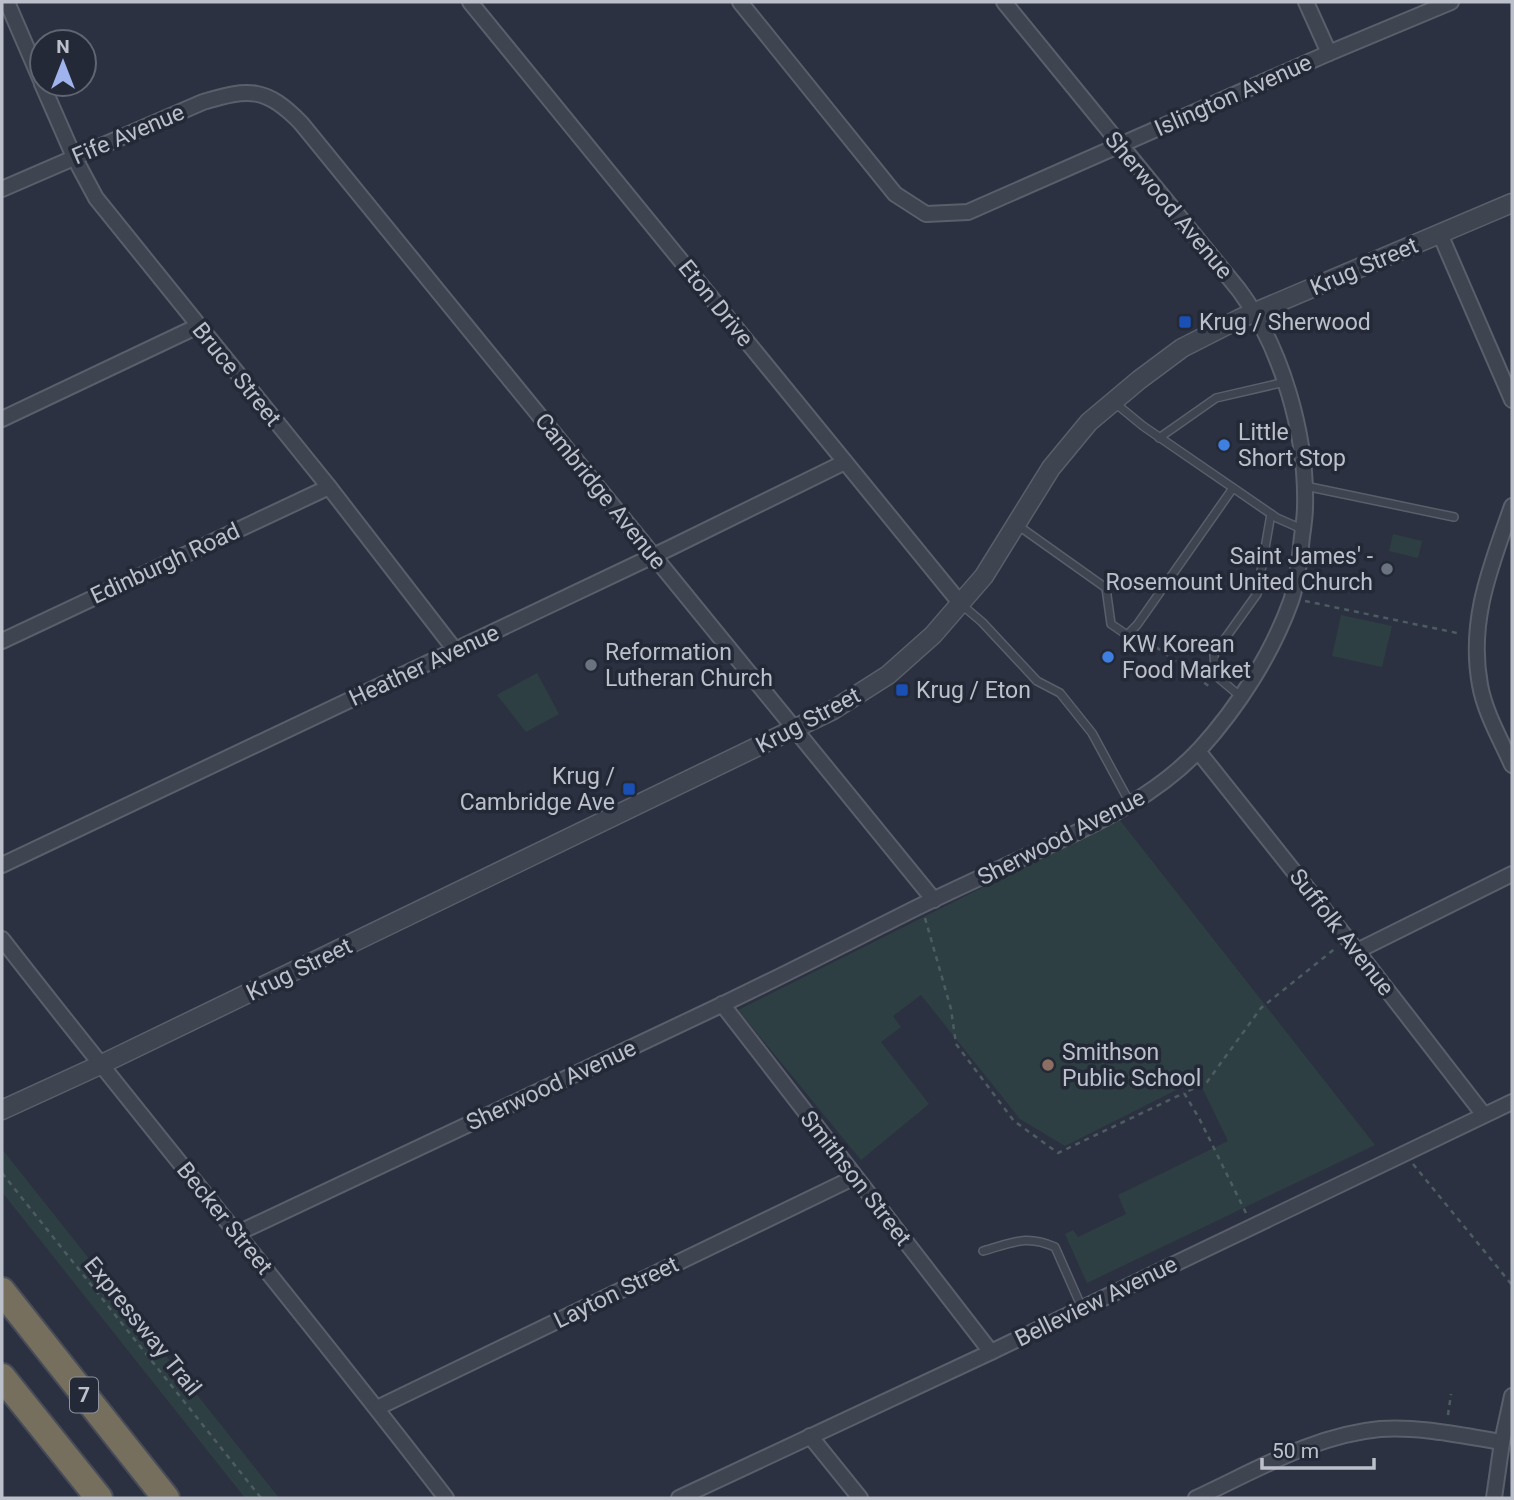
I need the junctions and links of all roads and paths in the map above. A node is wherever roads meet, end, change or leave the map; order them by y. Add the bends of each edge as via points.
1 (7, 2) edge
2 (470, 2) edge
3 (740, 2) edge
4 (1004, 2) edge
5 (1306, 2) edge
6 (1451, 2) edge
7 (28, 51) edge
8 (1329, 53) junction
9 (258, 93) joint
10 (48, 98) edge
11 (1119, 145) junction
12 (74, 158) junction
13 (2, 188) edge
14 (1512, 203) edge
15 (1440, 234) junction
16 (1255, 312) junction
17 (198, 326) junction
18 (1286, 382) junction
19 (1512, 400) edge
20 (1113, 401) junction
21 (2, 419) edge
22 (1159, 438) junction
23 (845, 462) junction
24 (1305, 486) junction
25 (329, 487) junction
26 (1233, 488) junction
27 (1512, 506) edge
28 (1271, 514) junction
29 (1454, 517) dead end
30 (1016, 523) junction
31 (1303, 529) junction
32 (654, 556) junction
33 (1291, 600) junction
34 (961, 604) junction
35 (1133, 629) junction
36 (1457, 633) dead end
37 (2, 641) edge
38 (455, 650) junction
39 (1210, 687) dead end
40 (1240, 695) junction
41 (797, 729) junction
42 (1198, 751) junction
43 (1512, 765) edge
44 (1130, 804) junction
45 (2, 865) edge
46 (1512, 874) edge
47 (934, 900) junction
48 (924, 916) dead end
49 (2, 939) edge
50 (1339, 945) dead end
51 (1357, 951) junction
52 (722, 1004) junction
53 (100, 1065) junction
54 (1184, 1093) junction
55 (1512, 1102) edge
56 (2, 1110) edge
57 (1484, 1115) junction
58 (1404, 1153) junction
59 (2, 1173) edge
60 (855, 1177) junction
61 (1252, 1226) junction
62 (239, 1233) junction
63 (984, 1251) dead end
64 (1512, 1285) edge
65 (2, 1291) edge
66 (1082, 1308) junction
67 (991, 1352) junction
68 (2, 1377) edge
69 (1451, 1394) dead end
70 (1512, 1396) edge
71 (377, 1408) junction
72 (1448, 1415) dead end
73 (810, 1436) junction
74 (1502, 1442) junction
75 (99, 1498) edge
76 (166, 1498) edge
77 (261, 1498) edge
78 (446, 1498) edge
79 (678, 1498) edge
80 (860, 1498) edge
81 (1196, 1498) edge
82 (1494, 1498) edge

1 - 7 street, Bruce Street
2 - 23 street, Eton Drive
3 - 11 street, Islington Avenue via 895,194 926,214 968,212
4 - 11 street, Sherwood Avenue
5 - 8 street
6 - 8 street, Islington Avenue
8 - 11 street, Islington Avenue
9 - 12 street, Fife Avenue via 235,93 203,102
9 - 32 street, Cambridge Avenue via 277,101 301,123
10 - 12 street, Bruce Street
11 - 16 street, Sherwood Avenue
12 - 13 street, Fife Avenue
12 - 17 street, Bruce Street via 96,198
14 - 15 street, Krug Street
15 - 16 street, Krug Street
15 - 19 street
16 - 18 street, Sherwood Avenue
16 - 20 street, Krug Street via 1182,348
17 - 21 street
17 - 25 street, Bruce Street
18 - 22 lane via 1216,398
18 - 24 street, Sherwood Avenue
20 - 22 lane
20 - 30 street, Krug Street via 1051,468
22 - 26 lane
23 - 32 street, Heather Avenue
23 - 34 street, Eton Drive
24 - 29 lane
24 - 31 street, Sherwood Avenue
25 - 37 street, Edinburgh Road
25 - 38 street, Bruce Street
26 - 28 lane
26 - 35 lane
27 - 43 street via 1478,612 1476,640 1480,686
28 - 31 lane
28 - 40 lane via 1257,594 1214,654 1215,675
30 - 34 street, Krug Street
30 - 35 lane via 1106,588 1111,624 1127,635
31 - 33 street, Sherwood Avenue
32 - 38 street, Heather Avenue
32 - 41 street, Cambridge Avenue
33 - 36 path
33 - 40 street, Sherwood Avenue via 1268,654
34 - 41 street, Krug Street via 888,675
34 - 44 lane via 1037,681 1060,693 1092,733
35 - 39 path
38 - 45 street, Heather Avenue
40 - 42 street, Sherwood Avenue
41 - 47 street, Cambridge Avenue
41 - 53 street, Krug Street
42 - 44 street, Sherwood Avenue
42 - 51 street, Suffolk Avenue
44 - 47 street, Sherwood Avenue
46 - 51 street
47 - 52 street, Sherwood Avenue
48 - 54 path via 951,1009 956,1044 1014,1121 1058,1153
49 - 53 street, Becker Street
50 - 54 path via 1261,1008 1207,1082
51 - 57 street, Suffolk Avenue
52 - 60 street, Smithson Street
52 - 62 street, Sherwood Avenue
53 - 56 street, Krug Street
53 - 62 street, Becker Street
54 - 61 path
55 - 57 street, Belleview Avenue
57 - 58 street, Belleview Avenue
58 - 61 street, Belleview Avenue
58 - 64 path
59 - 77 path, Expressway Trail
60 - 67 street, Smithson Street
60 - 71 street, Layton Street
61 - 66 street, Belleview Avenue
62 - 71 street, Becker Street
63 - 66 lane via 1023,1240 1055,1247
65 - 76 highway, 7
66 - 67 street, Belleview Avenue
67 - 73 street, Belleview Avenue
68 - 75 highway, 7
69 - 72 path
70 - 74 street
71 - 78 street, Becker Street
73 - 79 street, Belleview Avenue
73 - 80 street
74 - 81 street via 1398,1429 1350,1434 1307,1446
74 - 82 street

